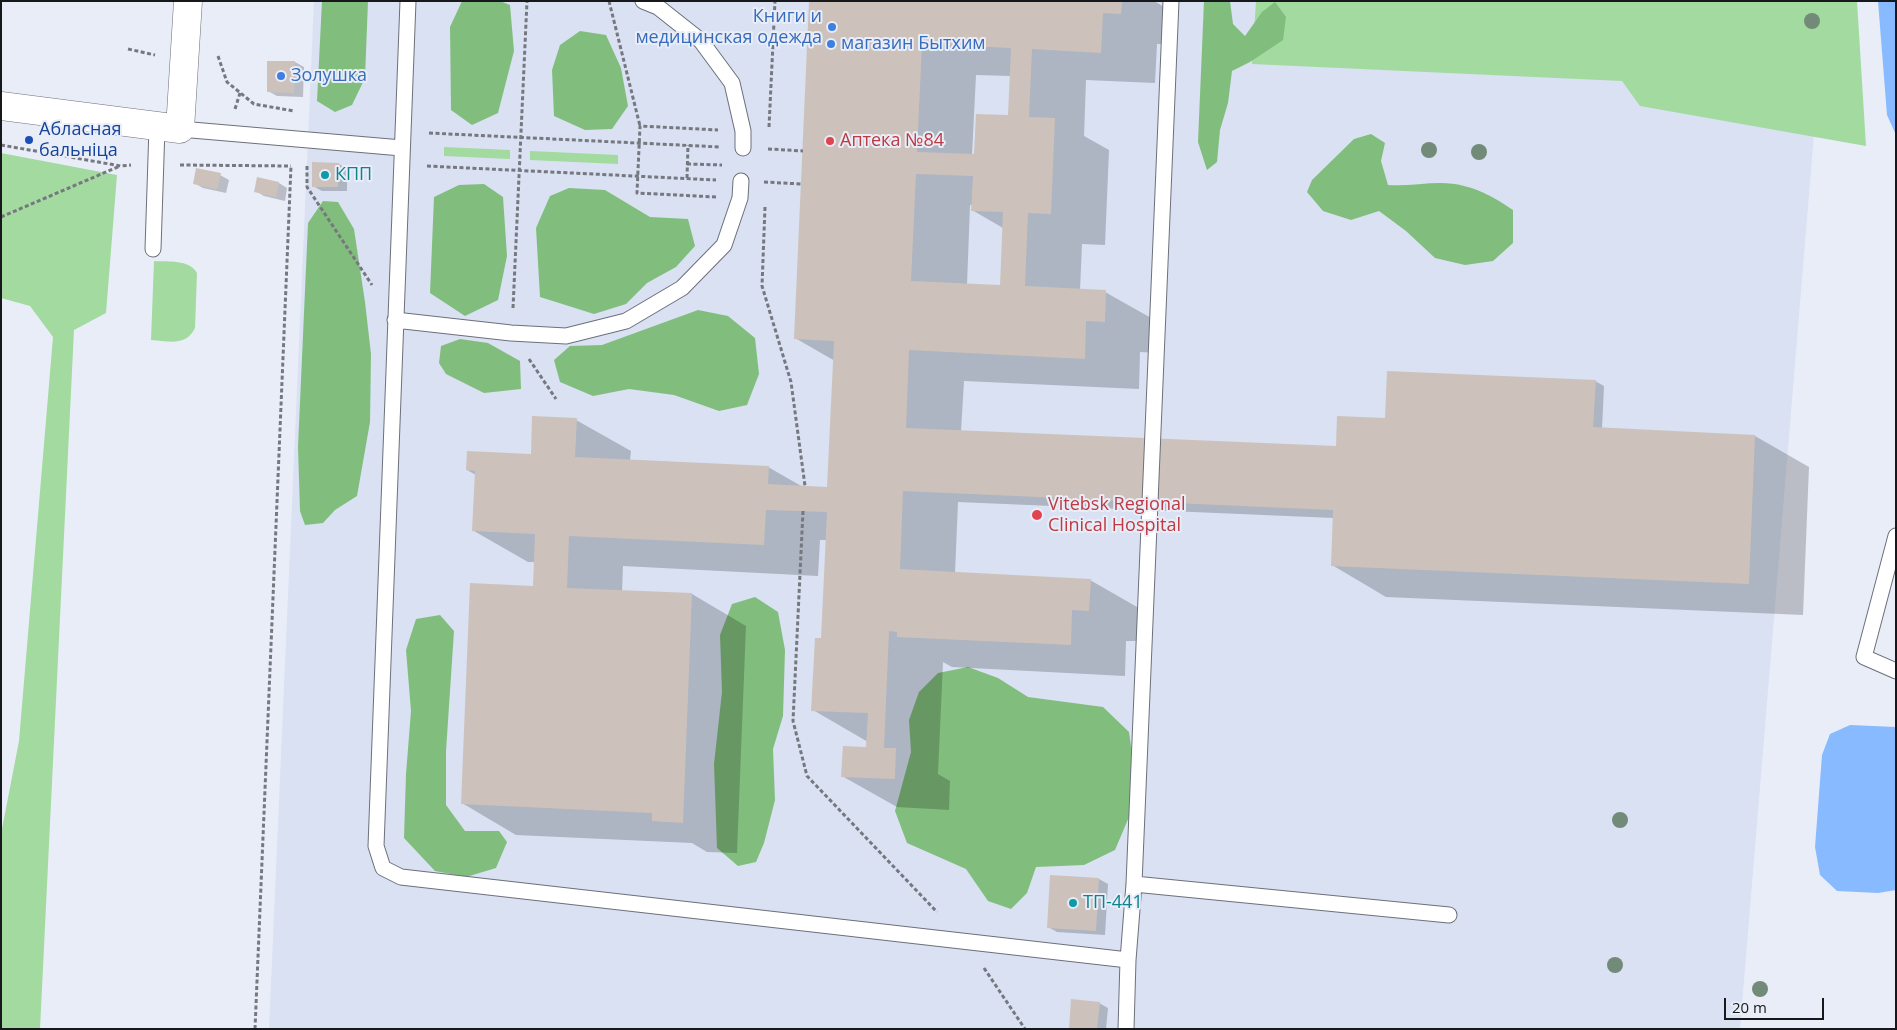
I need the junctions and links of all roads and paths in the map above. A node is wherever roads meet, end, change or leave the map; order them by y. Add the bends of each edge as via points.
1 (188, 1) edge
2 (408, 1) edge
3 (527, 1) edge
4 (609, 1) edge
5 (643, 1) edge
6 (774, 1) edge
7 (1171, 1) edge
8 (218, 49) dead end
9 (1, 106) edge
10 (300, 112) dead end
11 (640, 126) junction
12 (168, 128) junction
13 (769, 130) dead end
14 (403, 132) junction
15 (743, 132) junction
16 (520, 138) junction
17 (769, 140) dead end
18 (639, 143) junction
19 (1, 145) edge
20 (402, 148) junction
21 (743, 148) dead end
22 (768, 150) dead end
23 (156, 164) junction
24 (687, 164) junction
25 (401, 165) junction
26 (122, 166) junction
27 (291, 166) junction
28 (724, 166) dead end
29 (519, 170) junction
30 (638, 176) junction
31 (741, 181) dead end
32 (740, 198) junction
33 (766, 202) dead end
34 (1, 217) edge
35 (153, 249) dead end
36 (395, 320) junction
37 (511, 332) junction
38 (556, 399) dead end
39 (804, 486) dead end
40 (804, 511) dead end
41 (1896, 536) edge
42 (1896, 670) edge
43 (1134, 884) junction
44 (1449, 914) dead end
45 (965, 942) junction
46 (1128, 960) junction
47 (256, 1029) edge
48 (1025, 1029) edge
49 (1126, 1029) edge

1 - 12 street
2 - 14 lane
3 - 16 path
4 - 11 path
5 - 15 lane via 658,7 701,42 732,83
6 - 13 path
7 - 43 lane
8 - 10 path via 218,59 227,82 254,104
9 - 12 street
11 - 15 path
11 - 18 path
12 - 20 lane
12 - 23 lane
14 - 16 path
14 - 20 lane
15 - 21 lane
16 - 18 path
16 - 29 path
17 - 22 path
18 - 24 path via 688,145
18 - 30 path
19 - 26 path
20 - 25 lane
23 - 26 path
23 - 27 path
23 - 35 lane
24 - 28 path
24 - 30 path via 686,178
25 - 29 path
25 - 36 lane
26 - 34 path
27 - 36 path via 308,166 307,187
27 - 47 path
29 - 30 path
29 - 37 path
30 - 32 path via 637,193
31 - 32 lane
32 - 37 lane via 724,246 682,288 626,321 566,336
33 - 39 path via 762,286 792,382
36 - 37 lane
36 - 45 lane via 376,846 383,868 401,877
37 - 38 path
40 - 45 path via 793,721 807,776
41 - 42 lane via 1864,657
43 - 44 lane
43 - 46 lane
45 - 46 lane
45 - 48 path
46 - 49 lane

